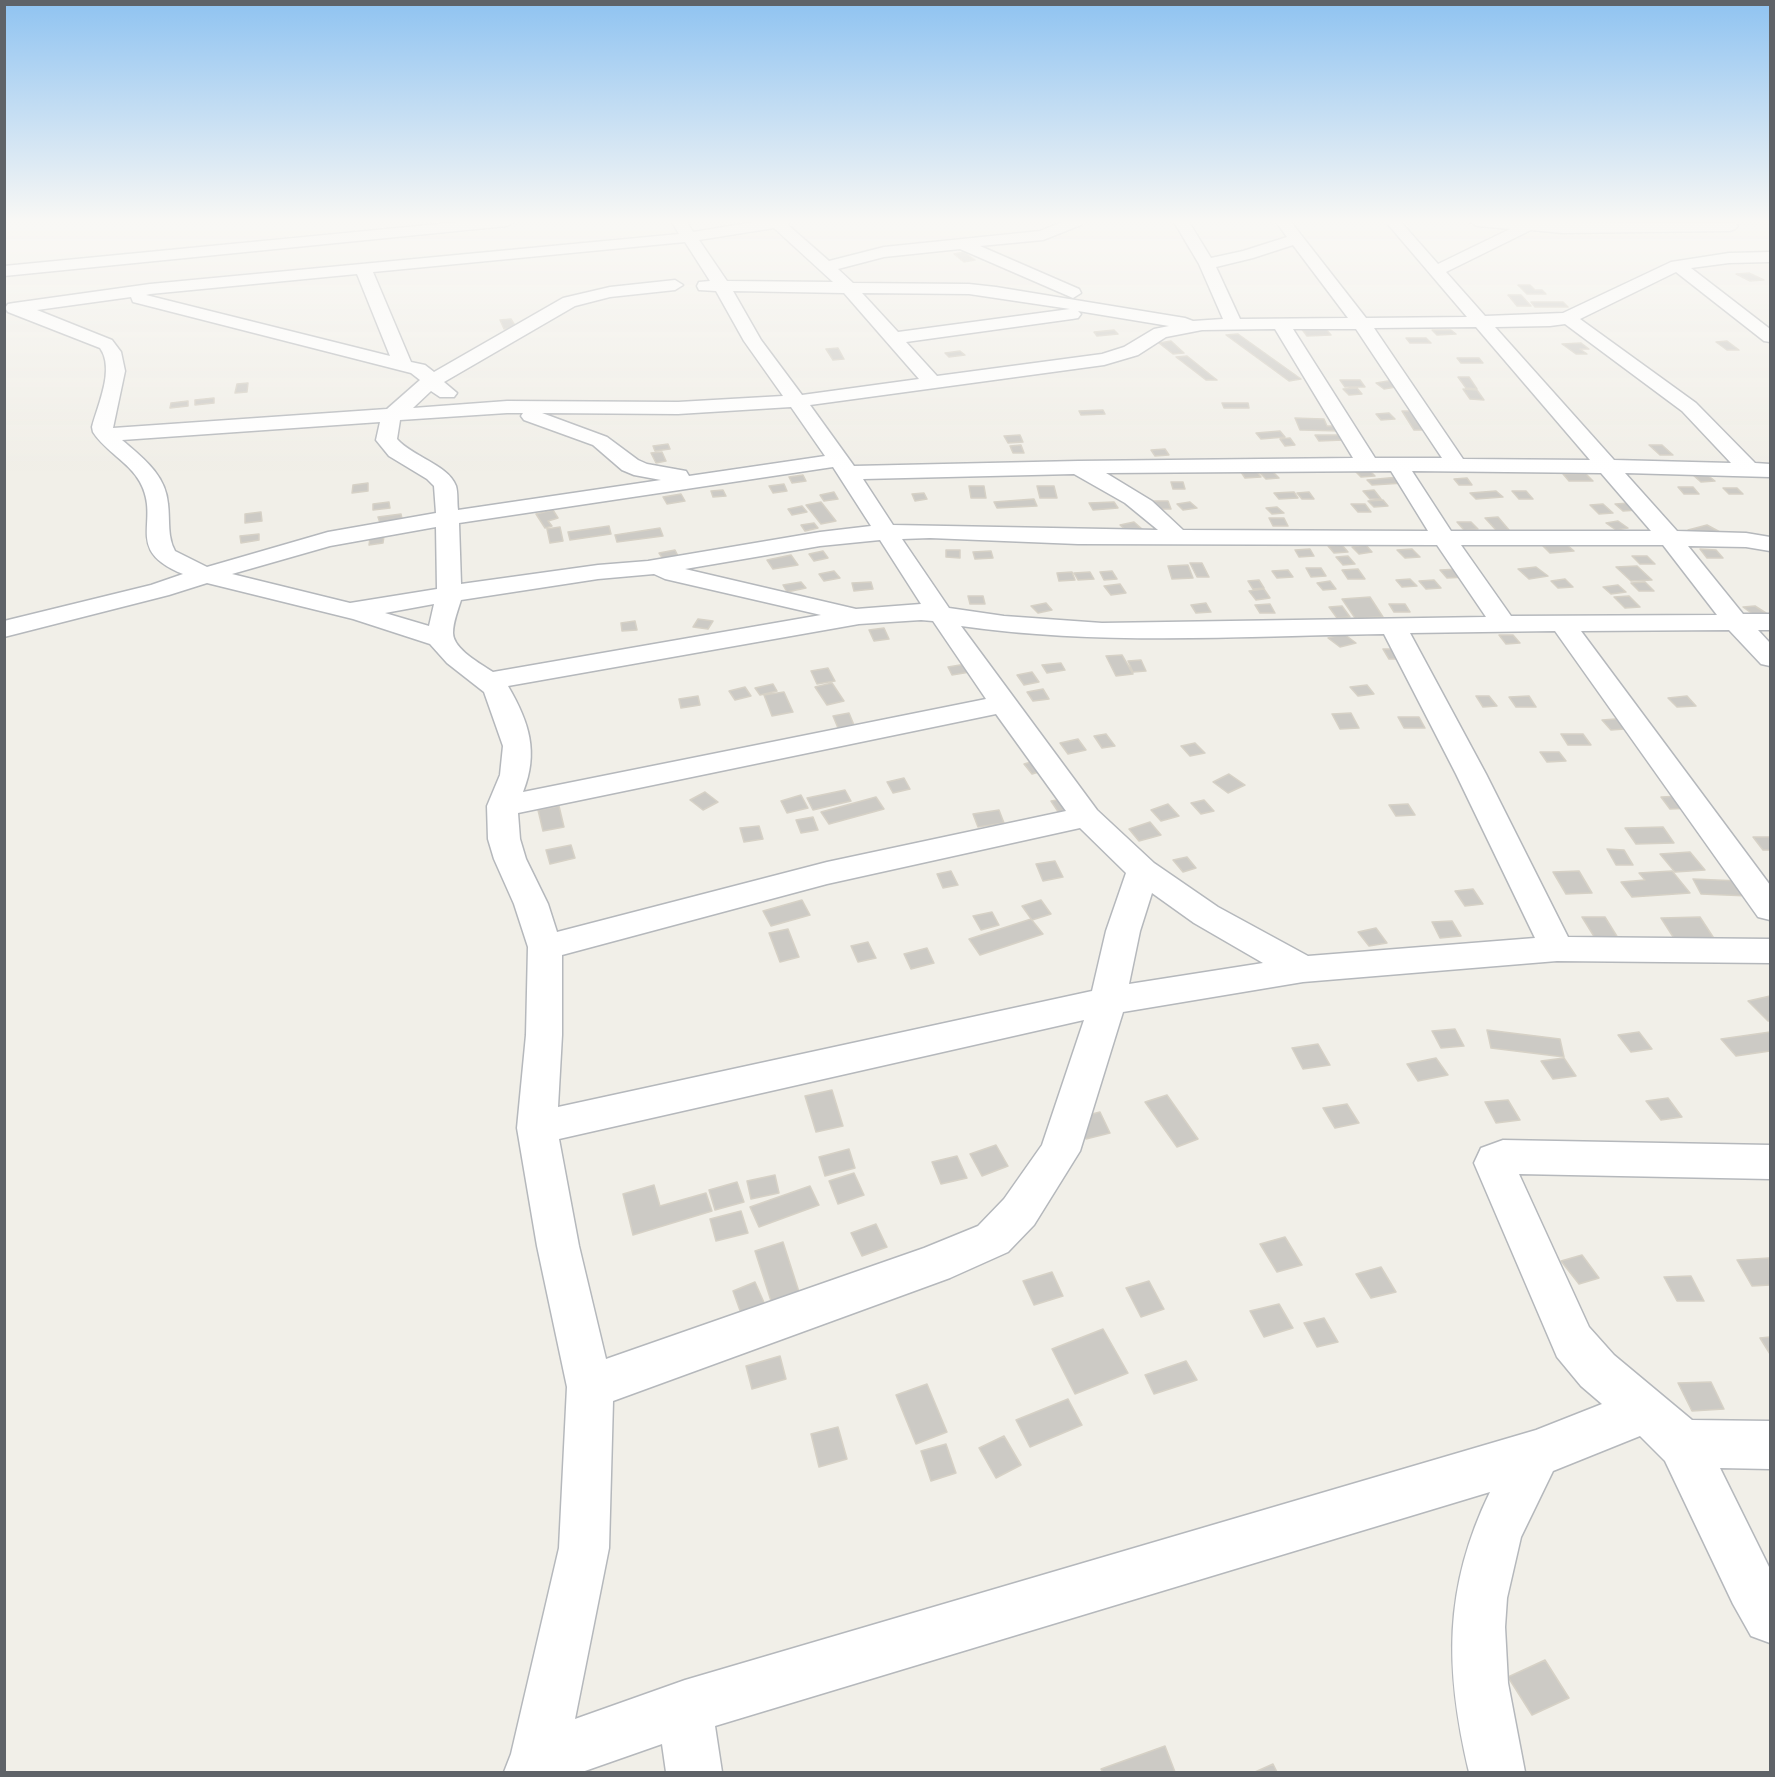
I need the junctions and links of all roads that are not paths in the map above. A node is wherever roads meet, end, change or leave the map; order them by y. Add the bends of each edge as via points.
1 (11, 305) edge
2 (167, 305) edge
3 (378, 305) edge
4 (564, 305) edge
5 (733, 305) edge
6 (864, 305) edge
7 (1073, 305) edge
8 (1093, 305) edge
9 (1225, 305) edge
10 (1347, 305) edge
11 (1465, 305) edge
12 (1595, 305) edge
13 (1728, 305) edge
14 (1100, 310) junction
15 (1744, 317) junction
16 (1770, 317) edge
17 (1568, 318) junction
18 (1280, 324) junction
19 (1362, 324) junction
20 (1481, 324) junction
21 (1202, 325) junction
22 (1234, 325) junction
23 (1770, 337) edge
24 (893, 338) junction
25 (403, 365) junction
26 (430, 382) junction
27 (932, 382) junction
28 (798, 401) junction
29 (507, 408) junction
30 (392, 416) junction
31 (105, 435) junction
32 (1367, 464) junction
33 (1397, 464) junction
34 (1456, 464) junction
35 (843, 466) junction
36 (1075, 466) junction
37 (1604, 466) junction
38 (1760, 470) edge
39 (703, 479) junction
40 (448, 518) junction
41 (885, 532) junction
42 (1443, 536) junction
43 (1177, 537) junction
44 (1670, 538) junction
45 (1770, 544) edge
46 (648, 568) junction
47 (209, 575) junction
48 (449, 595) junction
49 (350, 611) junction
50 (941, 615) junction
51 (859, 616) junction
52 (38, 622) junction
53 (1736, 622) junction
54 (1770, 622) edge
55 (1562, 623) junction
56 (1504, 624) junction
57 (1393, 626) junction
58 (4, 629) edge
59 (442, 639) junction
60 (4, 640) edge
61 (1770, 658) edge
62 (491, 681) junction
63 (1003, 704) junction
64 (502, 806) junction
65 (1086, 817) junction
66 (1143, 871) junction
67 (1770, 909) edge
68 (545, 947) junction
69 (1557, 949) junction
70 (1770, 951) edge
71 (1303, 969) junction
72 (1108, 1001) junction
73 (537, 1128) junction
74 (1770, 1162) edge
75 (590, 1387) junction
76 (1646, 1410) junction
77 (1682, 1444) junction
78 (1770, 1445) edge
79 (1536, 1454) junction
80 (1770, 1617) edge
81 (685, 1708) junction
82 (535, 1766) edge
83 (694, 1773) edge
84 (1497, 1773) edge

1 - 31 street via 106,344 112,352 116,371 102,427
2 - 25 street
3 - 25 street
4 - 26 street
5 - 28 street via 753,340
6 - 24 street
7 - 14 street
8 - 14 street
9 - 22 street
10 - 19 street
11 - 20 street
12 - 17 street
13 - 15 street
14 - 21 street
14 - 24 street
15 - 16 street
15 - 23 street
17 - 20 street
17 - 38 street via 1689,407
18 - 19 street
18 - 22 street
18 - 32 street
19 - 20 street
19 - 34 street
20 - 37 street
21 - 22 street
21 - 27 street via 1160,333 1131,351 1111,357
24 - 27 street
25 - 26 street via 421,370
26 - 29 street via 451,395
26 - 30 street
27 - 28 street
28 - 29 street via 678,408
28 - 35 street
29 - 30 street
29 - 39 street via 600,441 642,470
30 - 31 street
30 - 40 street via 386,440 396,452 435,474 445,485
31 - 47 street via 146,473 153,485 158,502 158,532 166,556
32 - 33 street
32 - 36 street
33 - 34 street
33 - 42 street
34 - 37 street
35 - 36 street
35 - 39 street
35 - 41 street
36 - 43 street via 1144,504
37 - 38 street
37 - 44 street
39 - 40 street
40 - 47 street via 295,547
40 - 48 street
41 - 43 street
41 - 46 street
41 - 50 street
42 - 43 street
42 - 44 street
42 - 56 street
44 - 45 street
44 - 53 street
46 - 48 street via 556,577
46 - 51 street
47 - 49 street
47 - 52 street
48 - 49 street
48 - 59 street
49 - 59 street
50 - 51 street via 903,612
50 - 57 street via 1024,626 1102,630
50 - 63 street
51 - 62 street
52 - 58 street
52 - 60 street
53 - 54 street
53 - 55 street
53 - 61 street
55 - 56 street
55 - 67 street
56 - 57 street
57 - 69 street
59 - 62 street via 456,657
62 - 64 street via 518,746 515,775
63 - 64 street
63 - 65 street
64 - 68 street via 510,859
65 - 66 street
65 - 68 street via 827,873
66 - 71 street via 1206,915
66 - 72 street via 1123,931
68 - 73 street
69 - 70 street
69 - 71 street
71 - 72 street
72 - 73 street
72 - 75 street via 1060,1151 1019,1212 993,1239 935,1264
73 - 75 street via 558,1246
74 - 76 street via 1503,1157 1495,1160 1573,1342 1609,1381
75 - 82 street via 584,1548
76 - 77 street
76 - 79 street
77 - 78 street
77 - 80 street
79 - 81 street
79 - 84 street via 1496,1537 1479,1604 1477,1654 1484,1716
81 - 82 street
81 - 83 street

